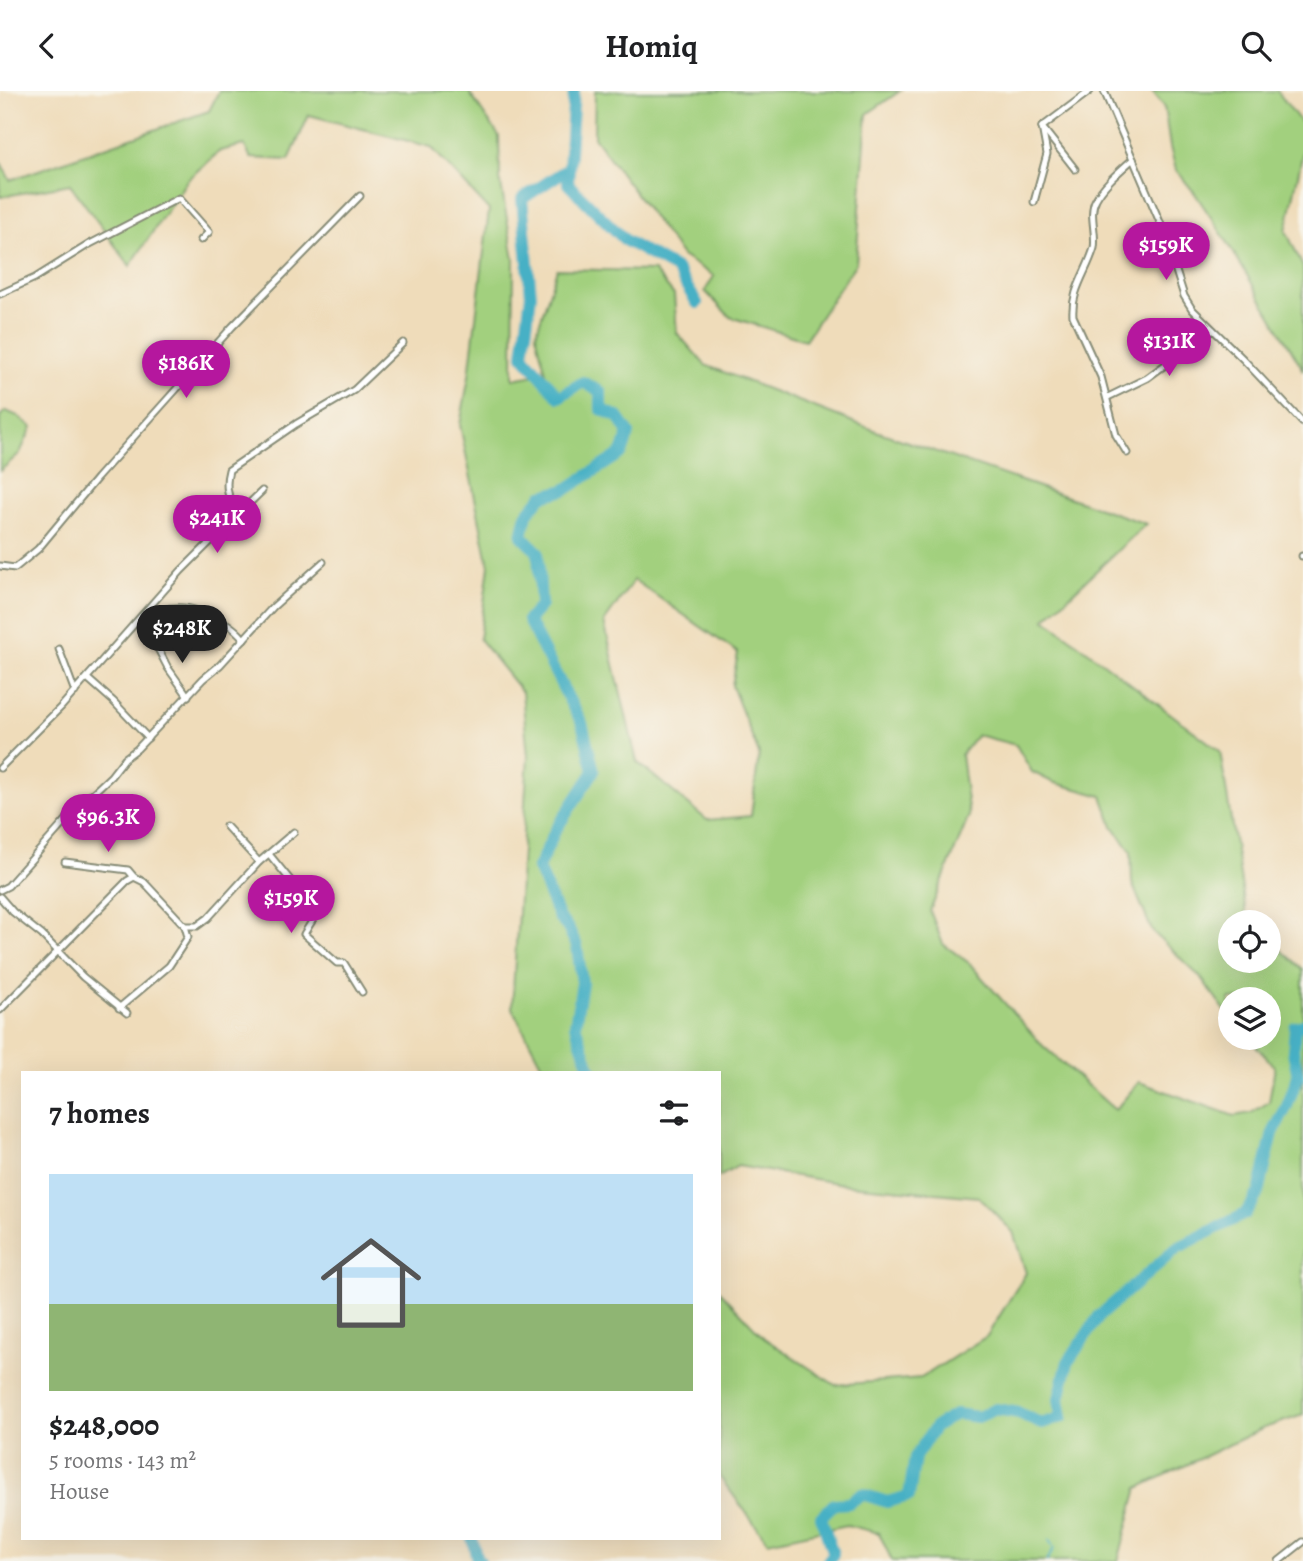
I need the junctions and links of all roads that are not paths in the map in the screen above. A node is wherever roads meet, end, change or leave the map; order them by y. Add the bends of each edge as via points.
1 (1090, 91) edge
2 (1104, 91) edge
3 (1042, 127) junction
4 (1133, 159) junction
5 (1075, 169) dead end
6 (360, 196) dead end
7 (1034, 202) dead end
8 (201, 240) dead end
9 (0, 294) edge
10 (1213, 330) junction
11 (403, 343) dead end
12 (1108, 397) junction
13 (1303, 423) edge
14 (1127, 453) dead end
15 (262, 491) dead end
16 (232, 520) junction
17 (323, 562) dead end
18 (0, 566) edge
19 (143, 615) junction
20 (244, 639) junction
21 (155, 643) dead end
22 (60, 649) dead end
23 (87, 678) junction
24 (75, 692) junction
25 (188, 696) junction
26 (148, 738) junction
27 (0, 768) edge
28 (226, 826) dead end
29 (294, 832) dead end
30 (269, 854) junction
31 (65, 862) dead end
32 (259, 862) junction
33 (134, 877) junction
34 (0, 890) edge
35 (0, 897) edge
36 (185, 926) junction
37 (57, 953) junction
38 (362, 992) dead end
39 (119, 1008) junction
40 (0, 1010) edge
41 (127, 1013) dead end
42 (1303, 1542) edge
43 (1279, 1561) edge

1 - 3 street
2 - 4 street
3 - 5 street
3 - 7 street via 1047,154
4 - 10 street via 1184,296
4 - 12 street via 1093,204 1093,249 1072,310
6 - 18 street via 232,327 38,549 15,568
8 - 9 street via 209,232 179,198
10 - 12 street via 1147,378
10 - 13 street
11 - 16 street via 354,390 229,470 226,483 234,509
12 - 14 street via 1116,435
15 - 16 street
16 - 19 street
17 - 20 street via 296,583
19 - 20 street via 160,608 193,609 230,625
19 - 23 street
20 - 25 street
21 - 25 street
22 - 24 street
23 - 24 street
23 - 26 street
24 - 27 street
25 - 26 street
26 - 34 street
28 - 32 street
29 - 30 street
30 - 32 street
30 - 38 street via 317,913 304,934 337,963 344,963
31 - 33 street via 128,870
32 - 36 street via 208,918 197,926
33 - 36 street
33 - 37 street
35 - 37 street
36 - 39 street via 188,937 169,966
37 - 39 street
37 - 40 street
39 - 41 street
42 - 43 street

